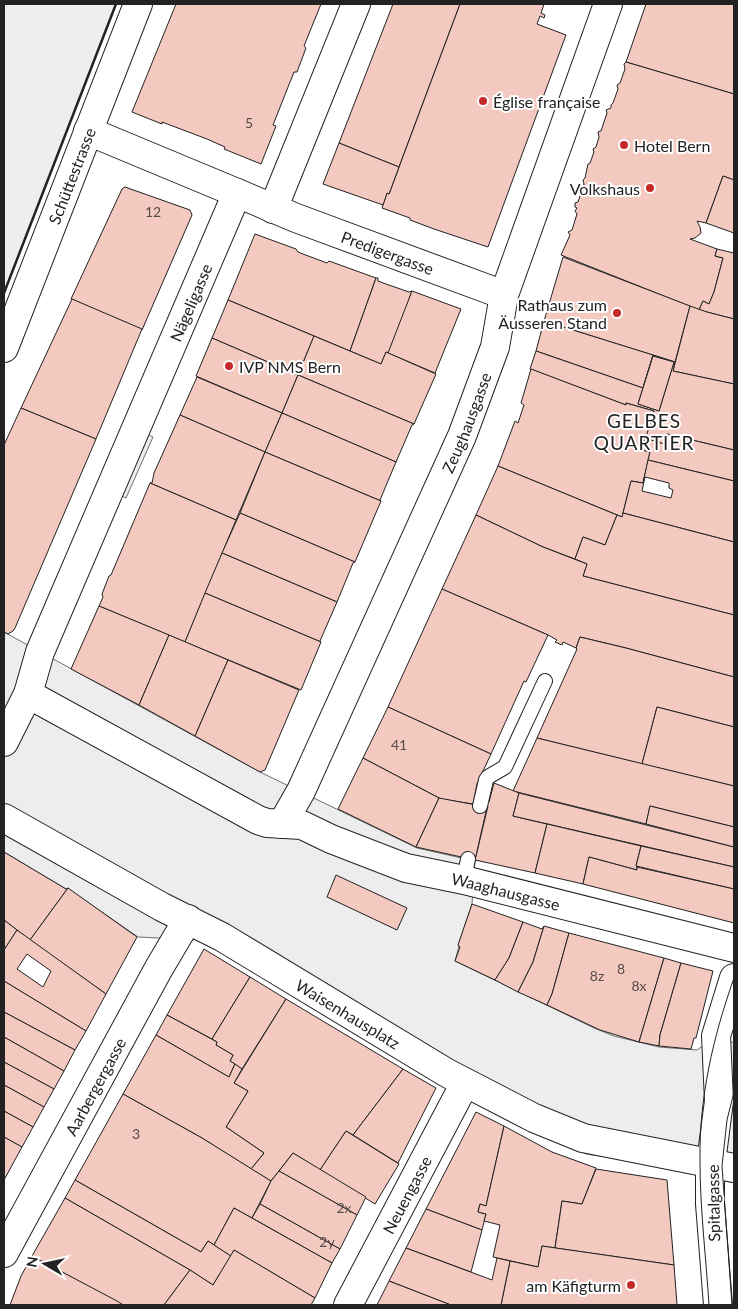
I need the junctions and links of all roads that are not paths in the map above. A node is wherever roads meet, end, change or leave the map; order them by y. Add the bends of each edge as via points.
1 (138, 4) edge
2 (356, 4) edge
3 (608, 4) edge
4 (88, 131) junction
5 (237, 194) junction
6 (273, 209) junction
7 (504, 295) junction
8 (4, 348) edge
9 (545, 681) dead end
10 (28, 694) junction
11 (4, 742) edge
12 (480, 806) dead end
13 (4, 818) edge
14 (282, 824) junction
15 (188, 919) junction
16 (734, 948) edge
17 (734, 978) edge
18 (734, 1070) edge
19 (466, 1083) junction
20 (719, 1101) junction
21 (723, 1166) edge
22 (4, 1253) edge
23 (348, 1305) edge
24 (718, 1305) edge

1 - 4 street, Schüttestrasse
2 - 6 street
3 - 7 street, Zeughausgasse
4 - 5 street
4 - 8 street, Schüttestrasse
5 - 6 street
5 - 10 street, Nägeligasse via 40,652
6 - 7 street, Predigergasse
7 - 14 street, Zeughausgasse via 495,347 462,436 301,791
9 - 12 lane via 505,767 486,780
10 - 11 street
10 - 14 street via 249,816 267,823
13 - 15 street, Waisenhausplatz
14 - 16 street, Waaghausgasse via 302,825 406,868 466,869
15 - 19 street, Waisenhausplatz
15 - 22 street, Aarbergergasse
17 - 20 street via 716,1036
18 - 20 street
19 - 21 street, Waisenhausplatz via 575,1136
19 - 23 street, Neuengasse
20 - 21 street, Spitalgasse
21 - 24 street, Spitalgasse via 710,1204

